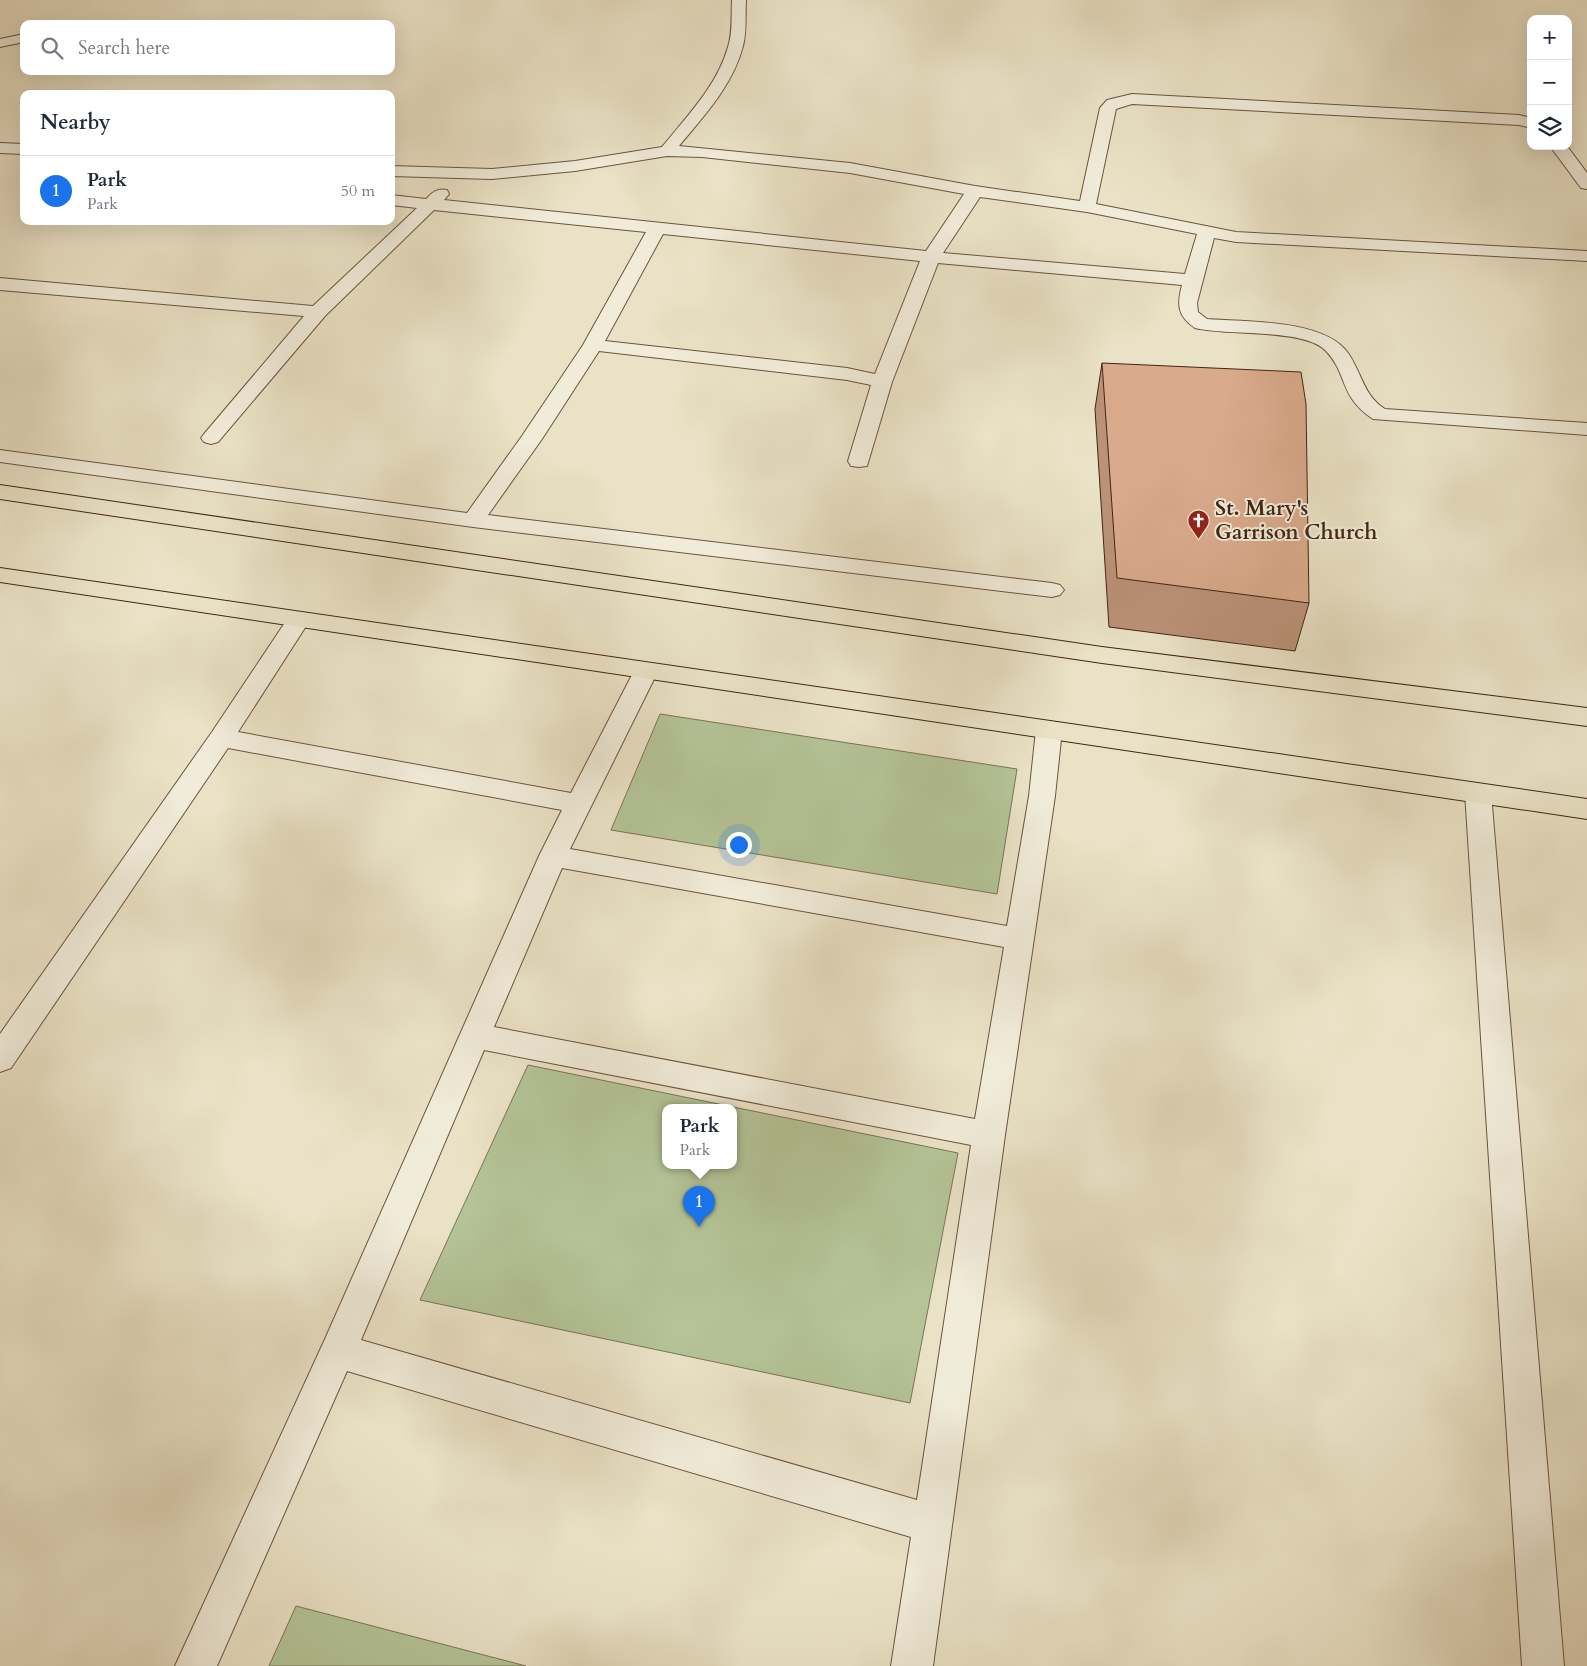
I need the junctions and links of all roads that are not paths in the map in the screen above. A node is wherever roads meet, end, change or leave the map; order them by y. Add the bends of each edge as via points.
1 (739, 0) edge
2 (20, 39) edge
3 (0, 43) edge
4 (1527, 122) edge
5 (0, 148) edge
6 (20, 149) edge
7 (1561, 150) edge
8 (667, 151) junction
9 (395, 171) edge
10 (460, 175) junction
11 (1587, 184) edge
12 (975, 191) junction
13 (395, 200) edge
14 (433, 203) junction
15 (1087, 207) junction
16 (657, 229) junction
17 (1207, 232) junction
18 (1587, 256) edge
19 (931, 257) junction
20 (1193, 280) junction
21 (0, 284) edge
22 (318, 312) junction
23 (593, 344) junction
24 (882, 382) junction
25 (1587, 429) edge
26 (211, 438) dead end
27 (0, 456) edge
28 (859, 461) dead end
29 (0, 492) edge
30 (473, 520) junction
31 (2, 578) edge
32 (1052, 590) dead end
33 (298, 620) junction
34 (646, 671) junction
35 (1587, 717) edge
36 (1049, 730) junction
37 (221, 738) junction
38 (1478, 793) junction
39 (579, 804) junction
40 (1587, 809) edge
41 (553, 856) junction
42 (1020, 939) junction
43 (474, 1036) junction
44 (0, 1059) edge
45 (989, 1135) junction
46 (338, 1351) junction
47 (934, 1524) junction
48 (196, 1666) edge
49 (912, 1666) edge
50 (1543, 1666) edge

1 - 8 street via 736,44 728,68 706,103
2 - 3 street
4 - 15 street via 1119,100 1108,108
5 - 6 street
7 - 11 street
8 - 10 street via 548,170
8 - 12 street via 850,168
9 - 10 street
10 - 14 street
12 - 15 street
12 - 19 street
13 - 14 street
14 - 16 street
14 - 22 street
15 - 17 street
16 - 19 street
16 - 23 street
17 - 18 street via 1260,240
17 - 20 street
19 - 20 street
19 - 24 street
20 - 25 street via 1188,309 1192,317 1202,324 1304,334 1332,345 1360,400 1380,415
21 - 22 street
22 - 26 street
23 - 24 street via 847,374
23 - 30 street
24 - 28 street
27 - 30 street
29 - 35 highway via 1102,655
30 - 32 street
31 - 33 highway
33 - 34 highway
33 - 37 street
34 - 36 highway
34 - 39 street
36 - 38 highway
36 - 42 street
37 - 39 street
37 - 44 street
38 - 40 highway
38 - 50 street
39 - 41 street
41 - 42 street
41 - 43 street
42 - 45 street
43 - 45 street
43 - 46 street
45 - 47 street
46 - 47 street
46 - 48 street
47 - 49 street

